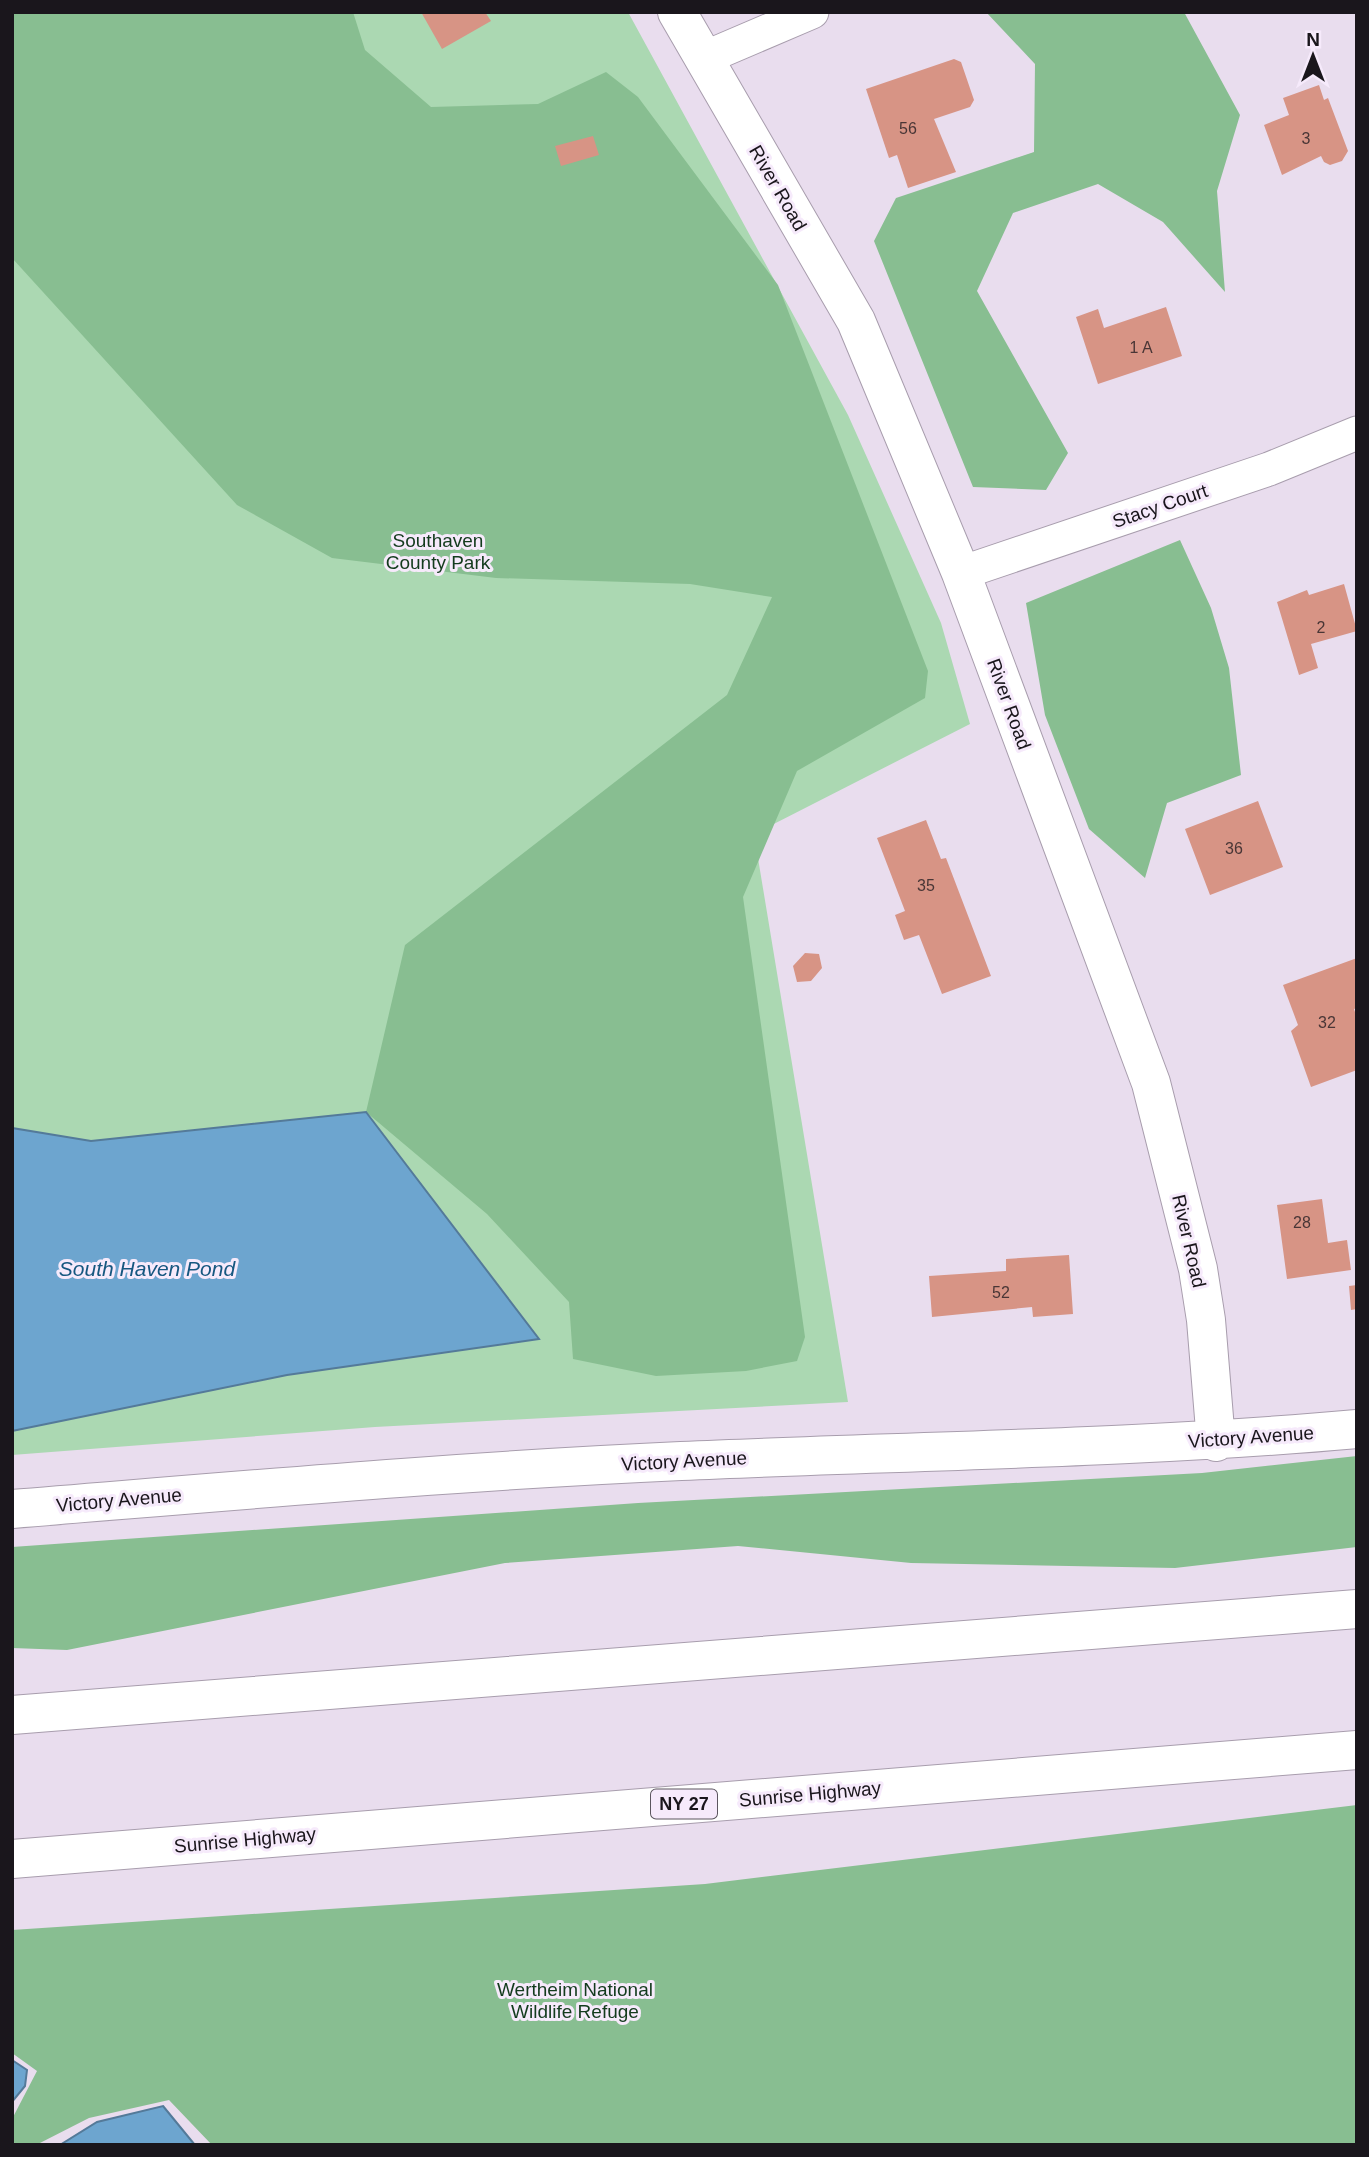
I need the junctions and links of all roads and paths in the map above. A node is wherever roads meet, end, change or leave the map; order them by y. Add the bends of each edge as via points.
1 (677, 12) edge
2 (811, 12) edge
3 (702, 59) junction
4 (1357, 433) edge
5 (961, 573) junction
6 (1357, 1429) edge
7 (1216, 1442) junction
8 (12, 1509) edge
9 (1357, 1609) edge
10 (12, 1715) edge
11 (1357, 1750) edge
12 (12, 1859) edge

1 - 3 main road, River Road
2 - 3 street
3 - 5 main road, River Road via 856,321
4 - 5 street, Stacy Court via 1269,469
5 - 7 main road, River Road via 1151,1083 1198,1269
6 - 7 main road, Victory Avenue
7 - 8 main road, Victory Avenue via 501,1471
9 - 10 main road
11 - 12 main road, Sunrise Highway / NY 27

